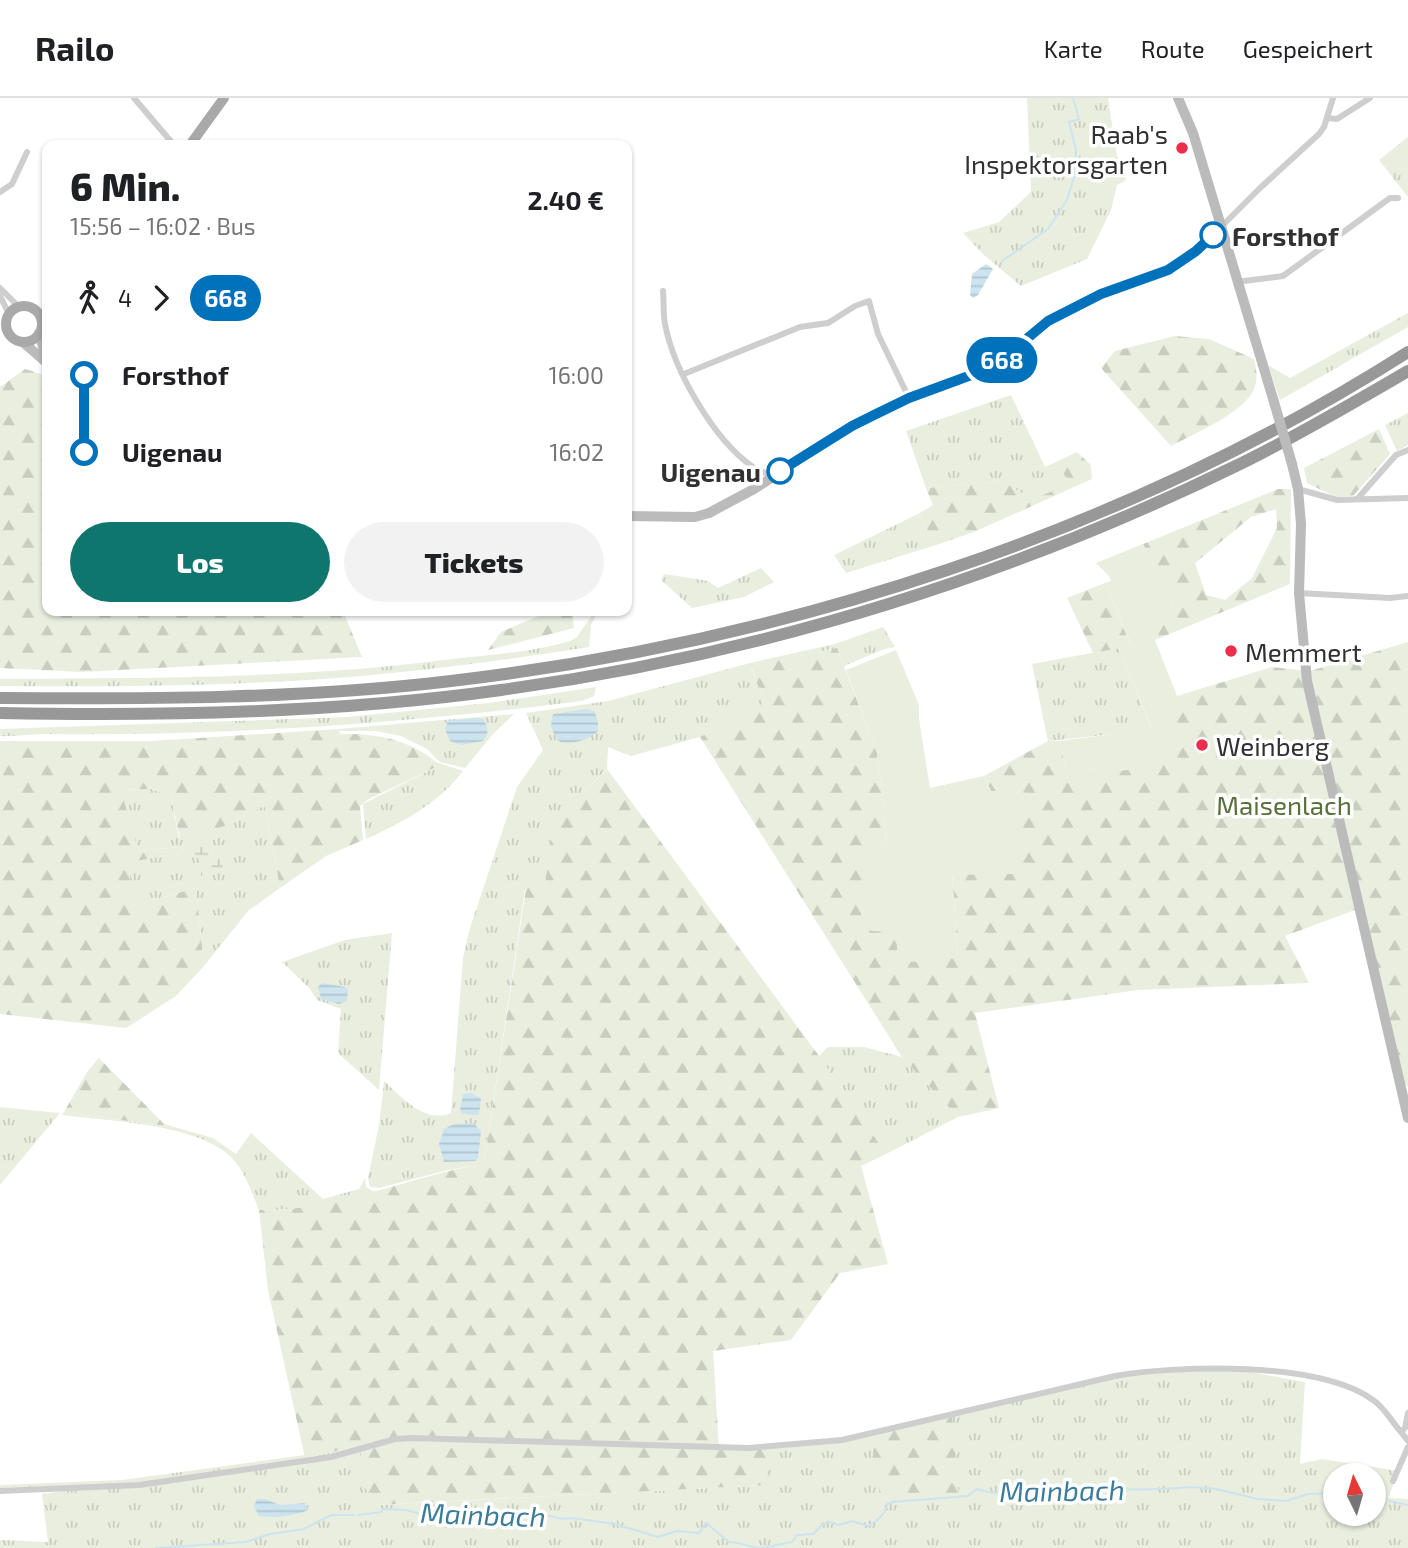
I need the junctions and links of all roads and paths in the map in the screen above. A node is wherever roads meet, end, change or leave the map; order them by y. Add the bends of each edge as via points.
1 (134, 98) edge
2 (224, 98) edge
3 (1178, 98) edge
4 (1333, 98) edge
5 (1370, 98) edge
6 (1327, 118) junction
7 (170, 140) edge
8 (194, 140) edge
9 (27, 152) dead end
10 (0, 192) edge
11 (1398, 198) dead end
12 (1220, 228) junction
13 (1236, 282) junction
14 (0, 288) edge
15 (663, 291) dead end
16 (0, 296) edge
17 (42, 306) edge
18 (19, 307) junction
19 (33, 309) junction
20 (9, 314) junction
21 (42, 316) edge
22 (42, 323) edge
23 (3, 331) edge
24 (39, 333) junction
25 (20, 342) junction
26 (42, 344) edge
27 (0, 345) edge
28 (1408, 352) edge
29 (42, 357) edge
30 (1408, 371) edge
31 (684, 374) junction
32 (909, 398) junction
33 (1408, 450) edge
34 (773, 476) junction
35 (1298, 489) junction
36 (1358, 498) junction
37 (1408, 498) edge
38 (632, 516) edge
39 (1299, 593) junction
40 (1408, 596) edge
41 (0, 698) edge
42 (0, 713) edge
43 (1408, 1118) edge
44 (1408, 1413) edge
45 (1401, 1432) junction
46 (1408, 1441) edge
47 (1408, 1447) edge
48 (1393, 1481) dead end
49 (0, 1490) edge

1 - 7 street
2 - 8 main road
3 - 12 main road via 1193,133
4 - 6 street
5 - 6 street via 1337,119
6 - 12 street via 1319,134
9 - 10 street via 12,184
11 - 13 street via 1390,198 1283,276
12 - 13 main road
12 - 32 main road via 1168,270 1101,294 1048,321 993,367
13 - 35 main road, bridge
14 - 18 street
15 - 31 street via 665,322
16 - 20 street
17 - 19 main road
18 - 19 main road
18 - 20 main road
19 - 21 main road
20 - 23 main road
22 - 24 main road
23 - 25 main road
24 - 25 main road via 33,340
24 - 26 main road
25 - 27 main road
25 - 29 main road
28 - 41 highway via 1299,416 1120,502 924,578 730,633 564,666 381,688 230,696
30 - 42 highway via 1242,463 1066,542 905,599 764,639 622,671 436,697 282,710
31 - 32 street via 800,327 828,323 869,301 878,334
31 - 34 street via 725,442 754,468
32 - 34 main road via 852,426
33 - 36 street via 1396,455
34 - 38 main road via 695,517
35 - 36 street via 1337,500
35 - 39 main road
36 - 37 street
39 - 40 street
39 - 43 main road via 1307,681
44 - 45 street
45 - 46 street
45 - 49 street via 1366,1395 1321,1379 1222,1367 1144,1371 842,1440 798,1445 748,1448 395,1439 331,1457 139,1485
47 - 48 street

